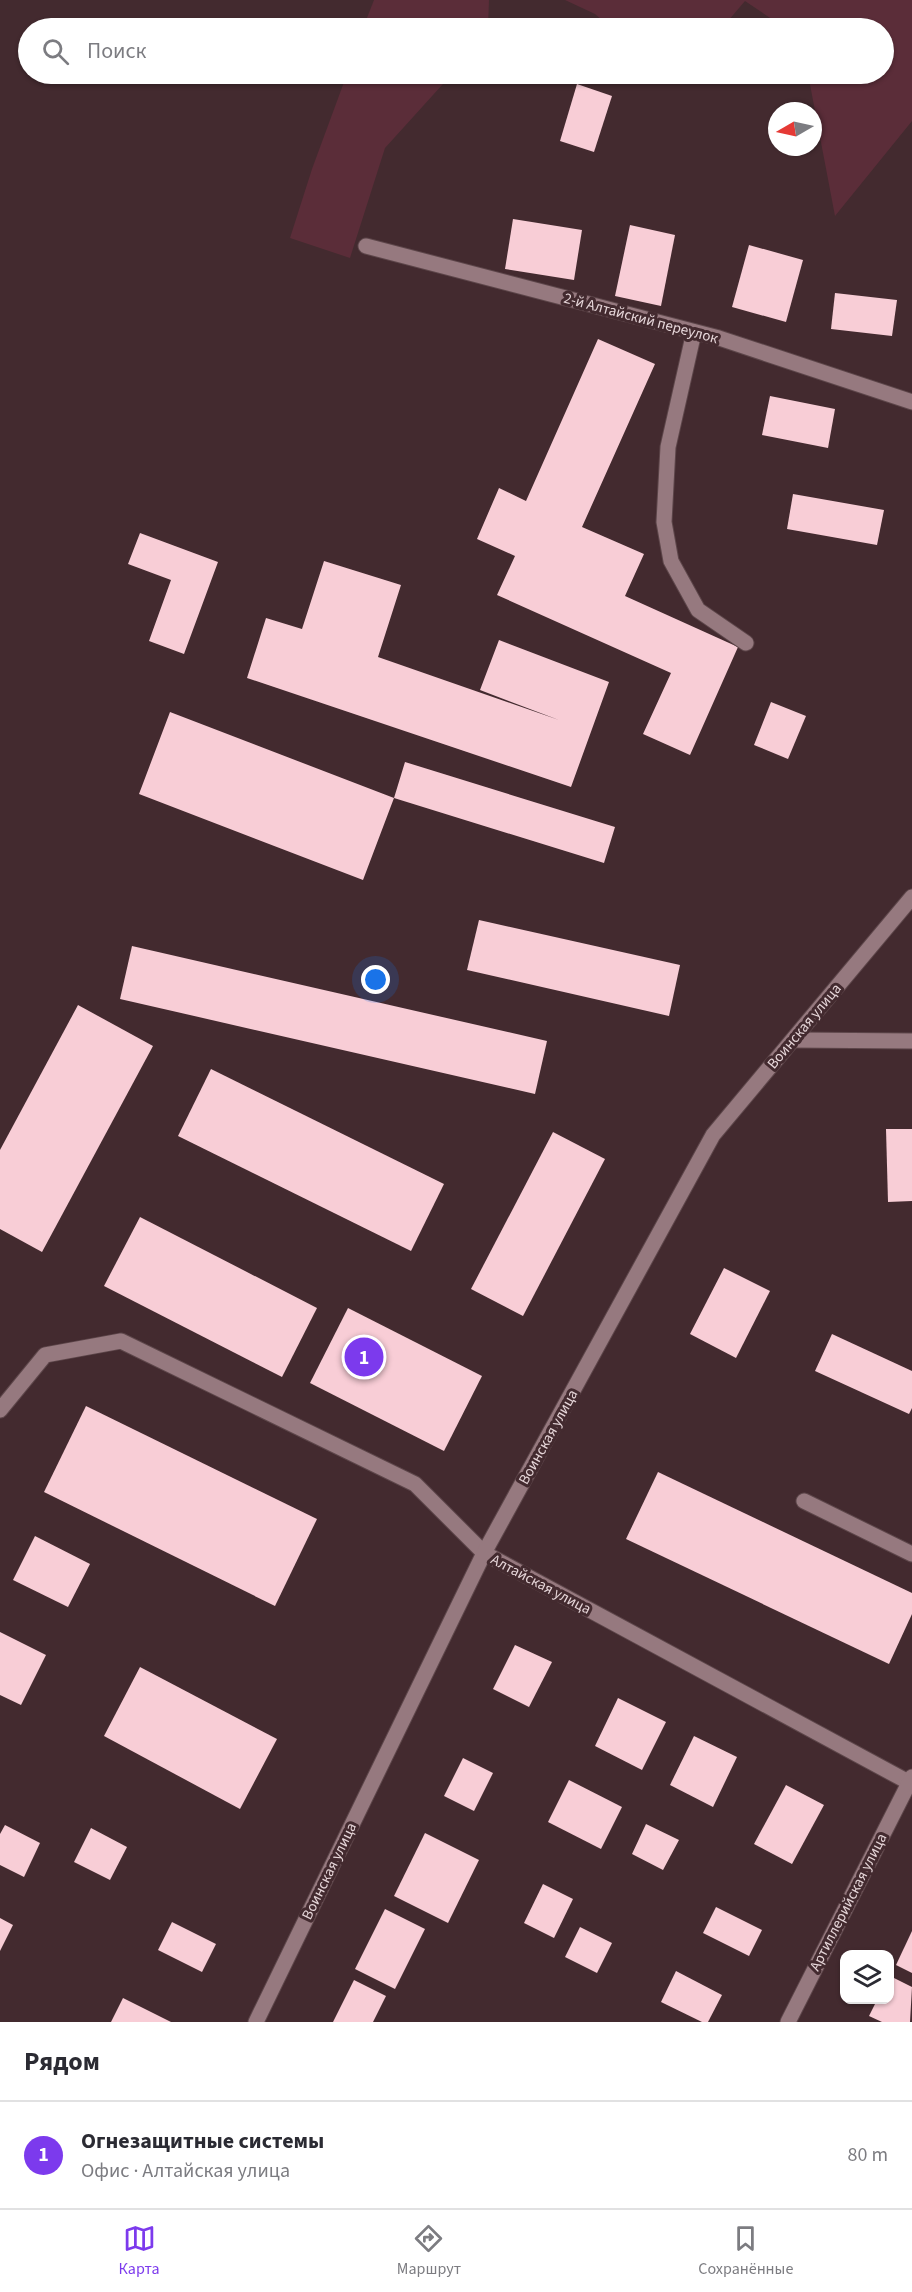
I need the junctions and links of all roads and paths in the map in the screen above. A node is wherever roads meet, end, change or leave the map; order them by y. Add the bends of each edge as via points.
1 (366, 246) dead end
2 (694, 332) junction
3 (912, 402) edge
4 (746, 643) dead end
5 (912, 897) edge
6 (793, 1040) junction
7 (912, 1041) edge
8 (0, 1410) edge
9 (804, 1501) dead end
10 (484, 1553) junction
11 (912, 1554) edge
12 (911, 1781) edge
13 (256, 2022) edge
14 (788, 2022) edge

1 - 2 street, 2-й Алтайский переулок
2 - 3 street, 2-й Алтайский переулок
2 - 4 street via 668,447 664,522 671,561 698,610
5 - 6 street, Воинская улица
6 - 7 street
6 - 10 street, Воинская улица via 713,1135
8 - 10 street, Алтайская улица via 45,1354 121,1341 415,1484
9 - 11 street
10 - 12 street, Алтайская улица
10 - 13 street, Воинская улица
12 - 14 street, Артиллерийская улица

